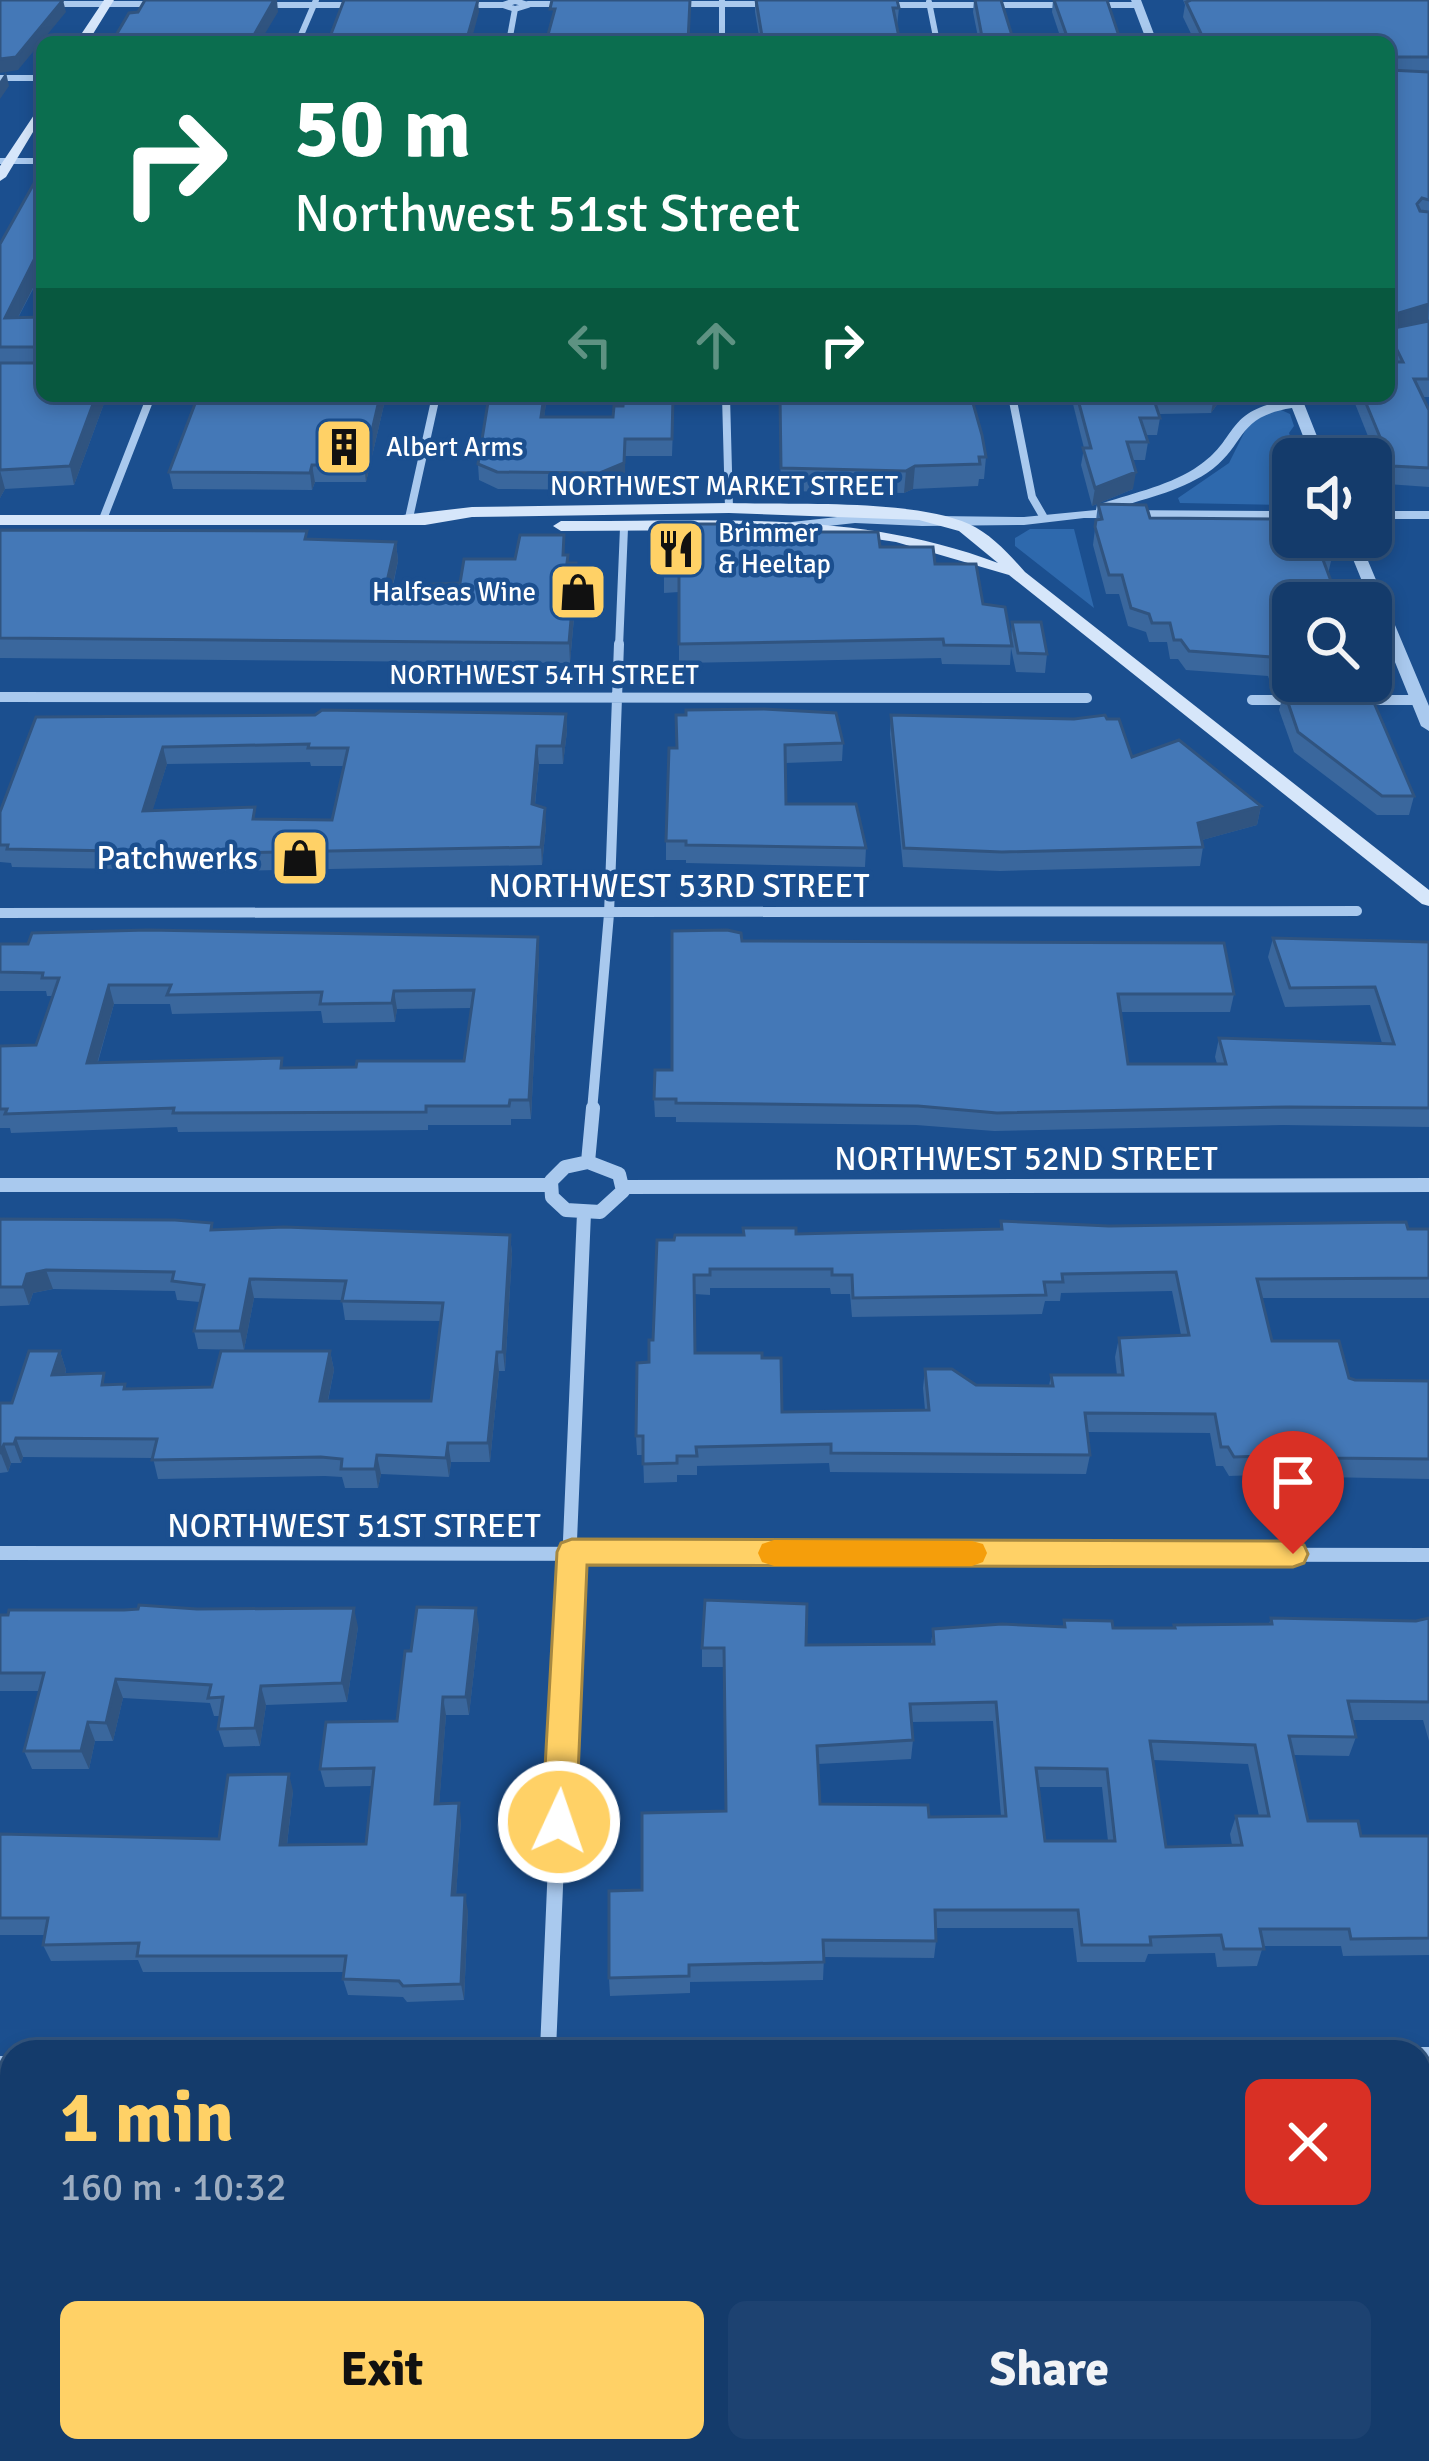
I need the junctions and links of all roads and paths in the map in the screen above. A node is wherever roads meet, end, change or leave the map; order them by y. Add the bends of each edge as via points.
1 (107, 2) edge
2 (315, 2) edge
3 (722, 2) edge
4 (928, 2) edge
5 (1137, 2) edge
6 (517, 3) edge
7 (47, 4) edge
8 (173, 4) edge
9 (448, 4) edge
10 (583, 4) edge
11 (654, 4) edge
12 (784, 4) edge
13 (868, 4) edge
14 (245, 5) edge
15 (376, 5) edge
16 (1064, 5) edge
17 (1087, 5) edge
18 (86, 36) edge
19 (301, 36) edge
20 (509, 36) edge
21 (722, 36) edge
22 (936, 36) edge
23 (1150, 36) edge
24 (0, 77) edge
25 (36, 77) edge
26 (36, 116) edge
27 (5, 161) edge
28 (36, 161) edge
29 (0, 177) edge
30 (149, 402) edge
31 (435, 402) edge
32 (726, 402) edge
33 (1013, 402) edge
34 (1282, 402) edge
35 (1296, 402) edge
36 (1311, 438) edge
37 (729, 508) junction
38 (854, 510) junction
39 (1084, 514) junction
40 (1272, 515) edge
41 (1392, 515) edge
42 (1429, 515) edge
43 (1043, 516) junction
44 (410, 518) junction
45 (103, 519) junction
46 (0, 520) edge
47 (944, 522) junction
48 (792, 526) junction
49 (624, 528) junction
50 (1360, 558) edge
51 (1018, 576) junction
52 (615, 695) junction
53 (0, 698) edge
54 (1087, 698) dead end
55 (1252, 700) dead end
56 (1272, 700) edge
57 (1392, 700) edge
58 (1418, 700) junction
59 (1429, 726) edge
60 (1429, 900) edge
61 (1358, 911) dead end
62 (0, 913) edge
63 (608, 914) junction
64 (588, 1162) junction
65 (0, 1185) edge
66 (550, 1185) junction
67 (1429, 1185) edge
68 (623, 1187) junction
69 (584, 1214) junction
70 (572, 1552) junction
71 (0, 1553) edge
72 (1429, 1555) edge
73 (545, 2040) edge

1 - 7 street
1 - 8 street
1 - 18 main road
2 - 14 street
2 - 15 street
2 - 19 street
3 - 11 street
3 - 12 street
3 - 21 street
4 - 13 street
4 - 16 street
4 - 22 street
5 - 17 street
5 - 23 street
6 - 9 street
6 - 10 street
6 - 20 street
24 - 25 street
26 - 27 main road
27 - 28 street
27 - 29 main road
30 - 45 street
31 - 44 street
32 - 37 street
33 - 43 street
34 - 39 street via 1249,414 1194,476
35 - 36 street
37 - 38 main road, NORTHWEST MARKET STREET
37 - 44 main road, NORTHWEST MARKET STREET
38 - 43 street
38 - 47 main road, NORTHWEST MARKET STREET
39 - 40 street
39 - 43 street
41 - 42 street
43 - 47 street
44 - 45 main road, NORTHWEST MARKET STREET
44 - 49 main road, NORTHWEST MARKET STREET
45 - 46 main road, NORTHWEST MARKET STREET
47 - 48 street
47 - 51 main road, NORTHWEST MARKET STREET via 981,540
48 - 49 main road, NORTHWEST MARKET STREET
48 - 51 main road, NORTHWEST MARKET STREET via 902,534
49 - 52 street
50 - 58 street
51 - 60 main road, NORTHWEST MARKET STREET
52 - 53 street, NORTHWEST 54TH STREET
52 - 54 street, NORTHWEST 54TH STREET
52 - 63 street
55 - 56 street
57 - 58 street
58 - 59 street
61 - 63 street, NORTHWEST 53RD STREET
62 - 63 street, NORTHWEST 53RD STREET
63 - 64 street
64 - 66 street via 565,1167
64 - 68 street via 611,1168
65 - 66 street
66 - 69 street via 557,1204
67 - 68 street, NORTHWEST 52ND STREET
68 - 69 street via 610,1207
69 - 70 street
70 - 71 street, NORTHWEST 51ST STREET
70 - 72 street, NORTHWEST 51ST STREET
70 - 73 street

